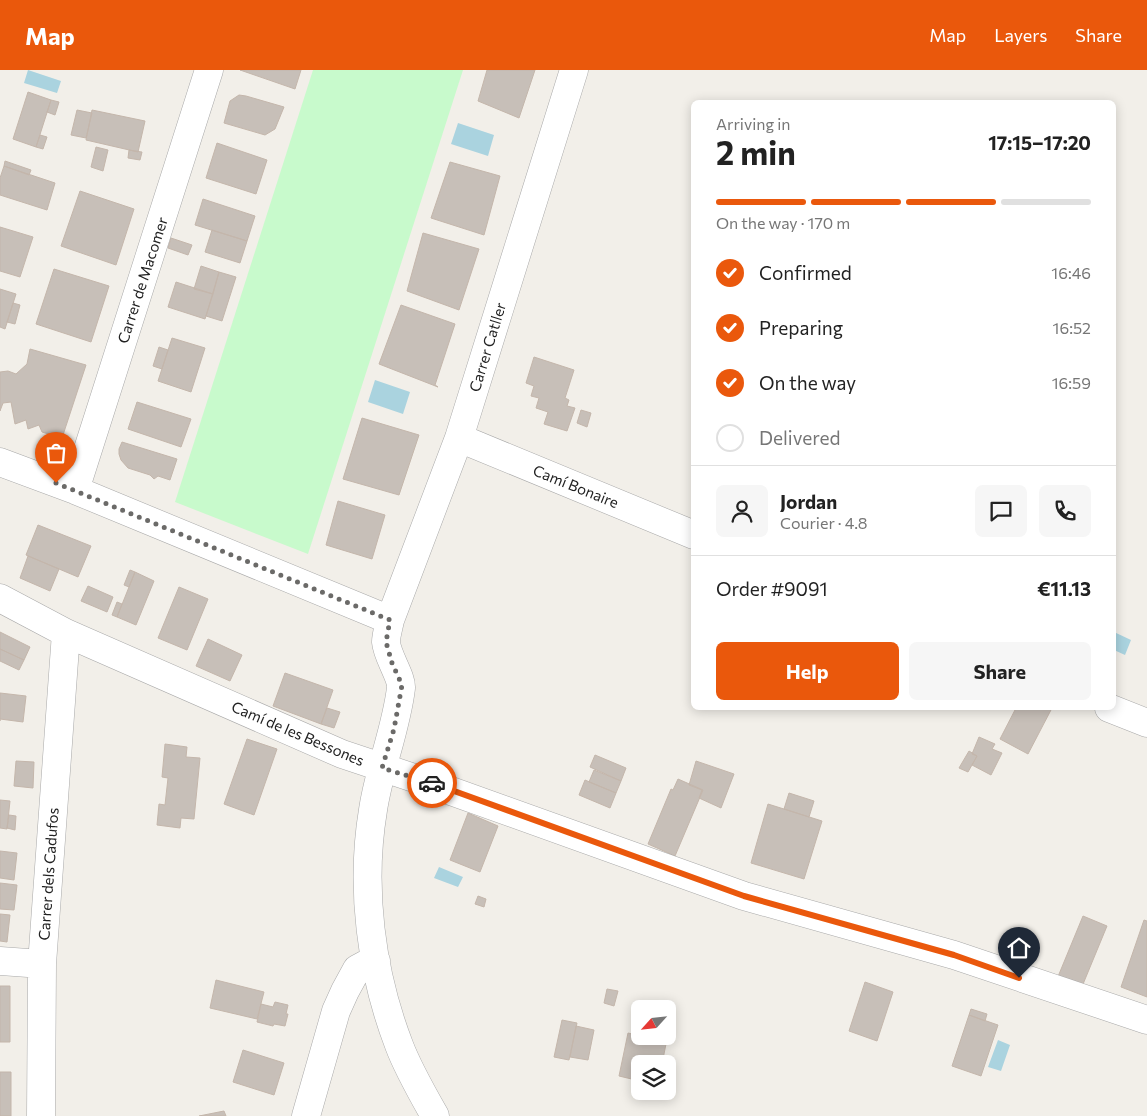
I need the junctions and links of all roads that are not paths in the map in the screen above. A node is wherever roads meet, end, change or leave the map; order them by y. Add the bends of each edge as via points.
1 (209, 70) edge
2 (574, 70) edge
3 (459, 438) junction
4 (0, 462) edge
5 (75, 490) junction
6 (691, 534) edge
7 (0, 598) edge
8 (390, 620) junction
9 (66, 633) junction
10 (1114, 710) edge
11 (1147, 723) edge
12 (382, 768) junction
13 (0, 961) edge
14 (376, 961) junction
15 (42, 964) junction
16 (1147, 1020) edge
17 (41, 1116) edge
18 (306, 1116) edge
19 (435, 1116) edge

1 - 5 street, Carrer de Macomer
2 - 3 street, Carrer Catller
3 - 6 street, Camí Bonaire
3 - 8 street, Carrer Catller
4 - 5 street
5 - 8 street
7 - 9 street, Camí de les Bessones
8 - 12 street, Carrer Catller via 386,642 402,685 394,729
9 - 12 street, Camí de les Bessones via 342,754
9 - 15 street, Carrer dels Cadufos
10 - 11 street
12 - 14 street, Carrer Catller via 372,810 368,854 369,918
12 - 16 street, Camí de les Bessones via 424,780 744,896 954,955
13 - 15 street
14 - 18 street via 357,969 345,991 336,1011
14 - 19 street, Carrer Catller via 399,1046
15 - 17 street, Carrer dels Cadufos

